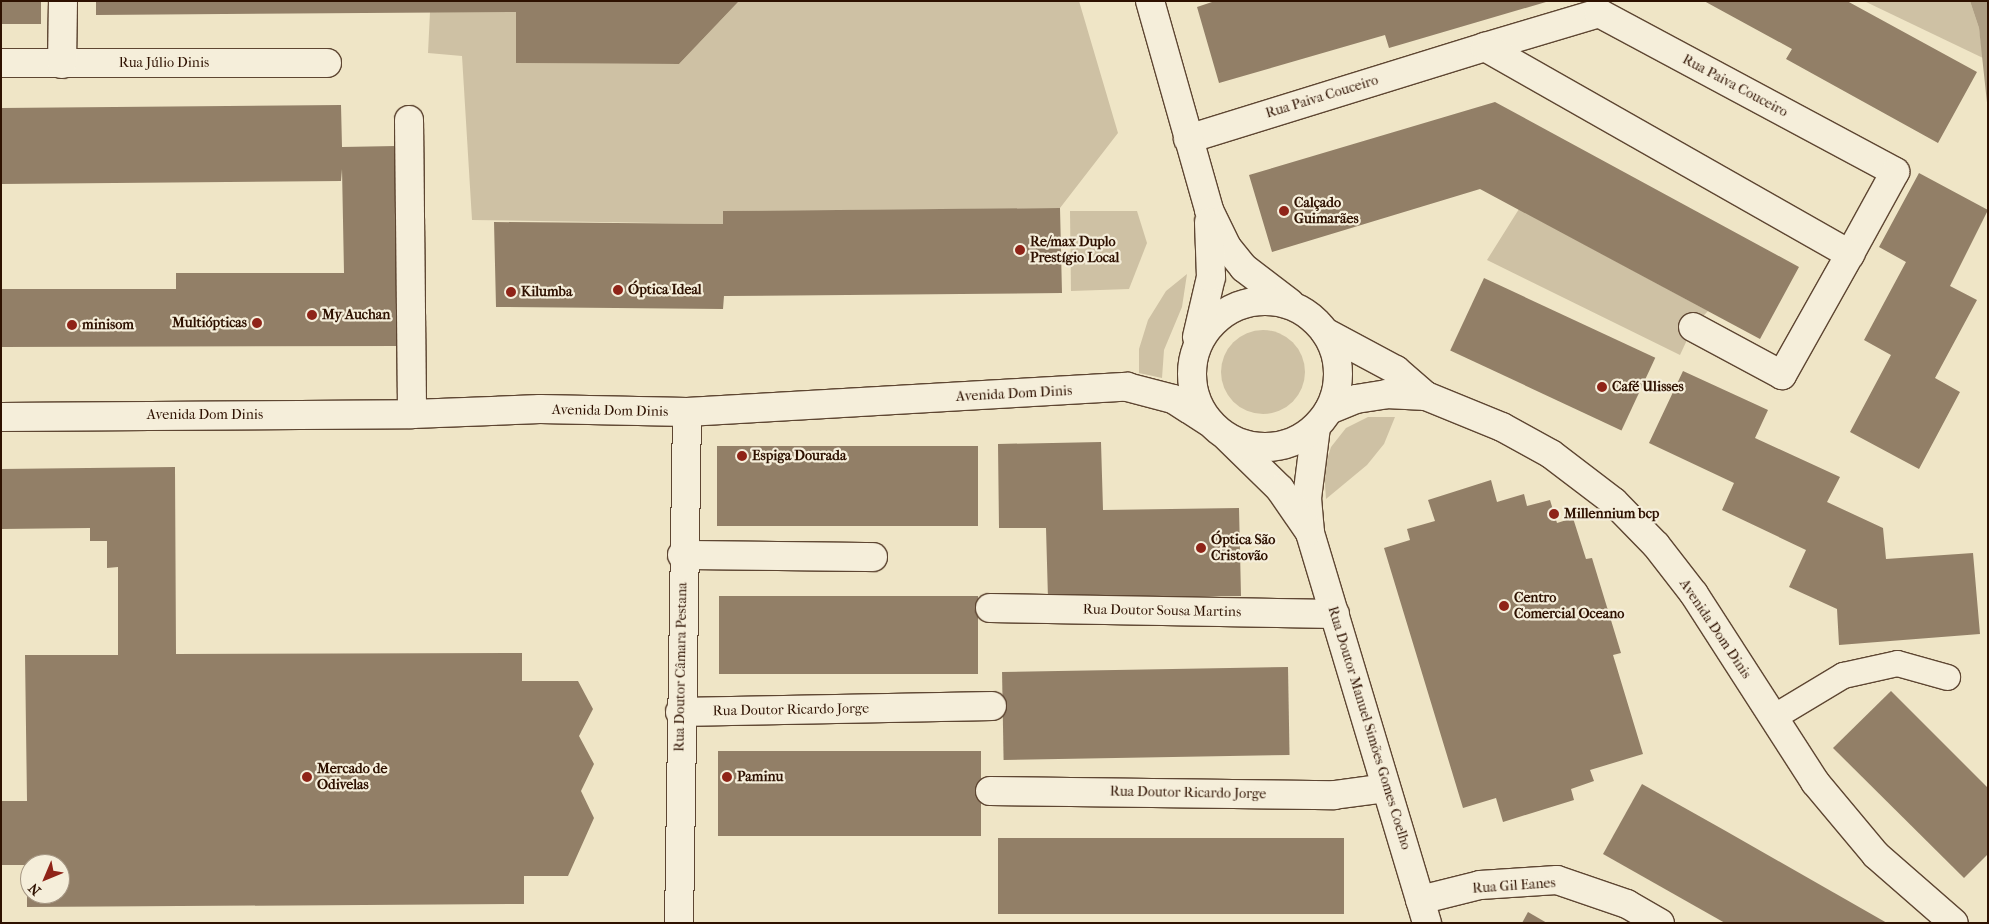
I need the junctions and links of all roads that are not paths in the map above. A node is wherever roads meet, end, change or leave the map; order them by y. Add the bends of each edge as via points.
1 (63, 1) edge
2 (1150, 1) edge
3 (1485, 47) junction
4 (1, 63) edge
5 (327, 63) dead end
6 (62, 64) junction
7 (409, 120) dead end
8 (1188, 139) junction
9 (1209, 210) junction
10 (1850, 254) junction
11 (1295, 306) junction
12 (1694, 327) dead end
13 (1325, 332) junction
14 (1193, 355) junction
15 (1426, 396) junction
16 (687, 412) junction
17 (412, 414) junction
18 (1, 417) edge
19 (1322, 419) junction
20 (1218, 430) junction
21 (1310, 533) junction
22 (682, 555) junction
23 (873, 557) dead end
24 (990, 608) dead end
25 (1335, 614) junction
26 (1947, 677) dead end
27 (992, 706) dead end
28 (680, 712) junction
29 (1773, 717) junction
30 (1386, 788) junction
31 (990, 791) dead end
32 (1423, 911) edge
33 (679, 923) edge
34 (1660, 923) edge
35 (1954, 923) edge

1 - 6 street
2 - 8 street
3 - 8 street, Rua Paiva Couceiro
3 - 10 street
3 - 10 street, Rua Paiva Couceiro via 1599,13 1894,172
4 - 6 street, Rua Júlio Dinis
5 - 6 street, Rua Júlio Dinis
7 - 17 street
8 - 9 street
9 - 11 street via 1227,247 1244,268
9 - 14 street via 1211,276
10 - 12 street, Rua Paiva Couceiro via 1782,375
11 - 13 street
11 - 14 street via 1276,300 1255,300 1234,306 1211,324
13 - 15 street, Avenida Dom Dinis via 1396,370
13 - 19 street via 1335,350 1339,370 1337,391
14 - 20 street via 1191,377 1196,401
15 - 19 street, Avenida Dom Dinis via 1386,394 1356,399
15 - 29 street, Avenida Dom Dinis via 1502,427 1535,445 1614,502 1656,545 1694,594
16 - 17 street, Avenida Dom Dinis via 540,409
16 - 20 street, Avenida Dom Dinis via 1126,387 1173,399
16 - 22 street, Rua Doutor Câmara Pestana
17 - 18 street, Avenida Dom Dinis
19 - 20 street via 1299,440 1276,447 1251,447
19 - 21 street, Rua Doutor Manuel Simões Gomes Coelho via 1307,498
20 - 21 street, Rua Doutor Manuel Simões Gomes Coelho via 1280,489
21 - 25 street, Rua Doutor Manuel Simões Gomes Coelho
22 - 23 street
22 - 28 street, Rua Doutor Câmara Pestana
24 - 25 street, Rua Doutor Sousa Martins
25 - 30 street, Rua Doutor Manuel Simões Gomes Coelho
26 - 29 lane via 1897,663 1843,675
27 - 28 street, Rua Doutor Ricardo Jorge
28 - 33 street, Rua Doutor Câmara Pestana
29 - 35 street, Avenida Dom Dinis via 1816,782 1876,855
30 - 31 street, Rua Doutor Ricardo Jorge via 1334,795
30 - 32 street, Rua Doutor Manuel Simões Gomes Coelho
32 - 34 street, Rua Gil Eanes via 1480,885 1556,880 1626,904

